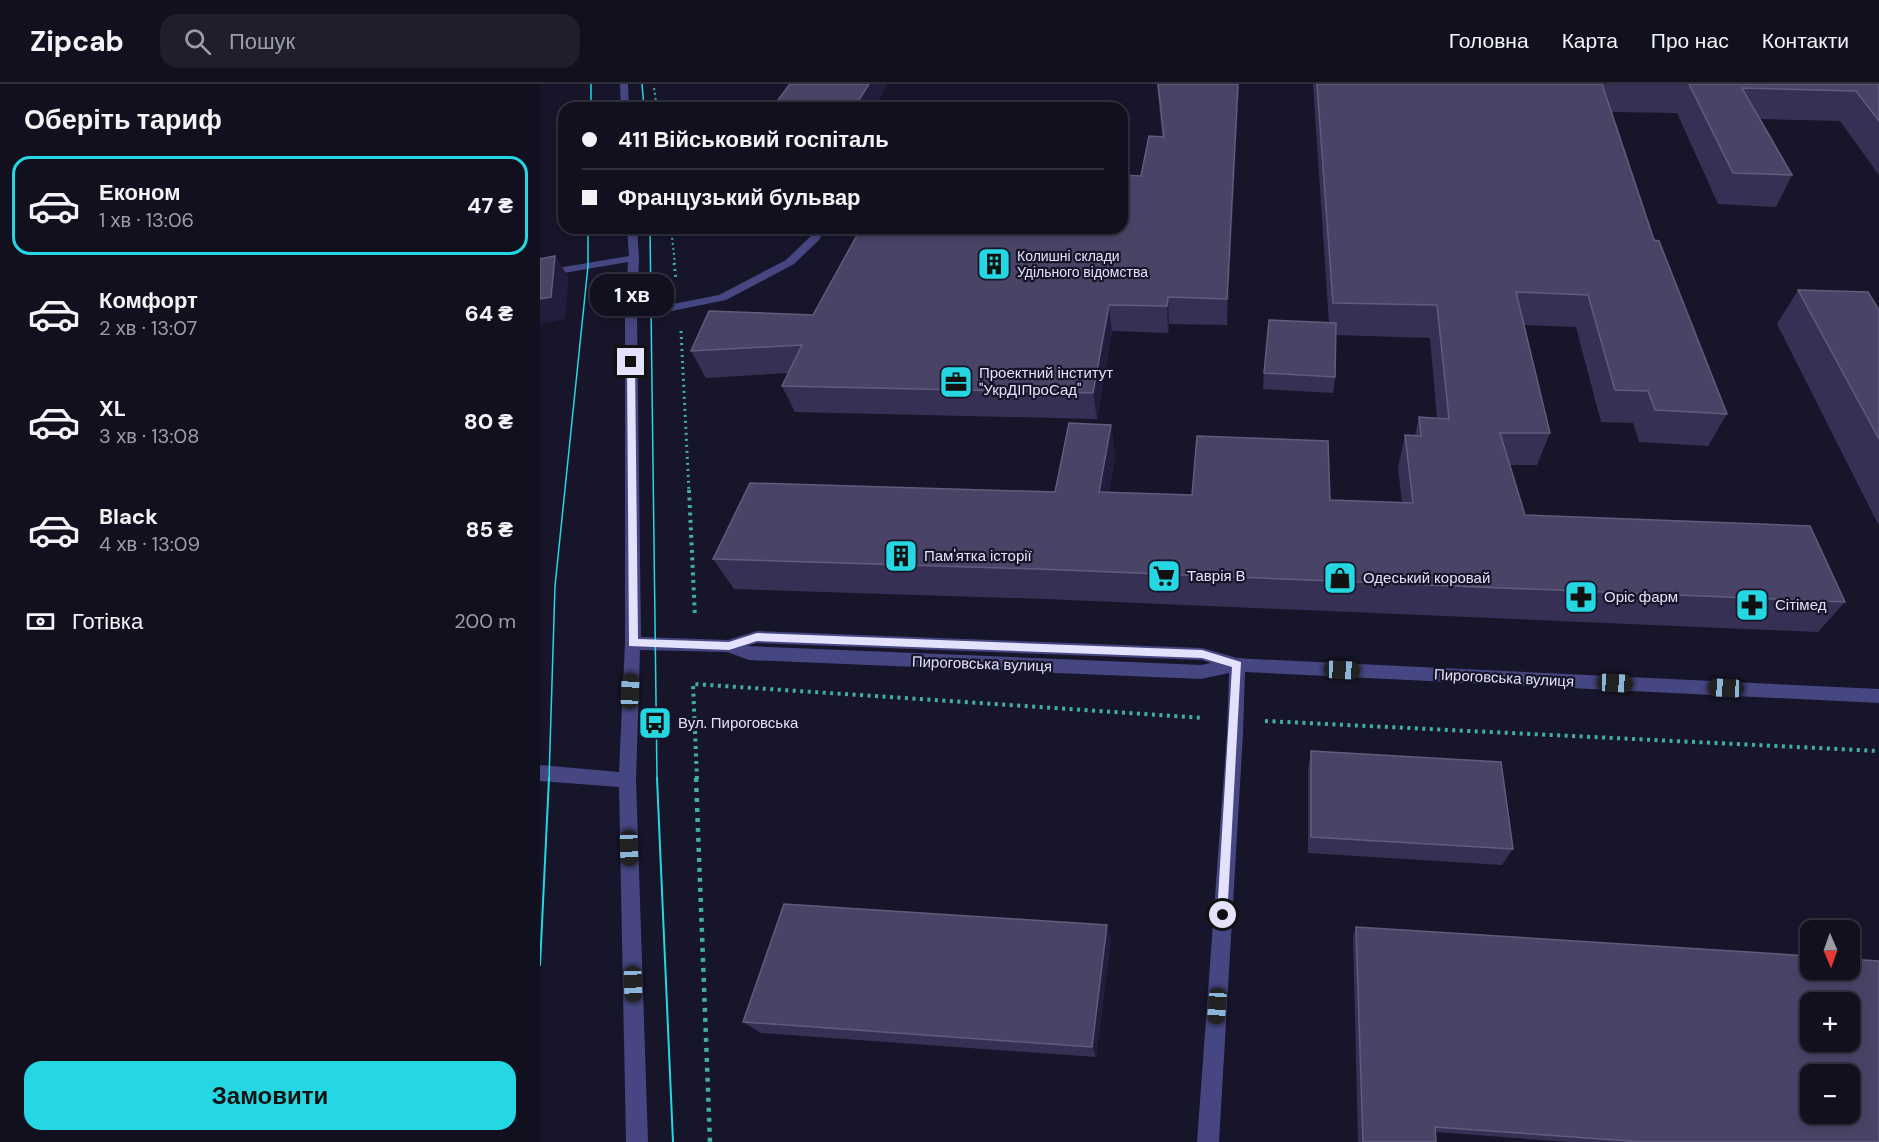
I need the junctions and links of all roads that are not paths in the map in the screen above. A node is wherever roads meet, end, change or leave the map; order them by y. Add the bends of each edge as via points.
1 (624, 84) edge
2 (625, 102) edge
3 (632, 234) edge
4 (817, 234) edge
5 (634, 258) junction
6 (540, 274) edge
7 (631, 316) junction
8 (633, 643) junction
9 (1237, 665) junction
10 (1879, 696) edge
11 (540, 773) edge
12 (627, 780) junction
13 (637, 1142) edge
14 (1208, 1142) edge

1 - 2 street
3 - 5 street
4 - 7 street via 790,262 722,298
5 - 6 street
5 - 7 street
7 - 8 street
8 - 9 street, Пироговська вулиця via 729,646 749,654 1201,672
8 - 12 street
9 - 10 street, Пироговська вулиця
9 - 14 street
11 - 12 street
12 - 13 street

